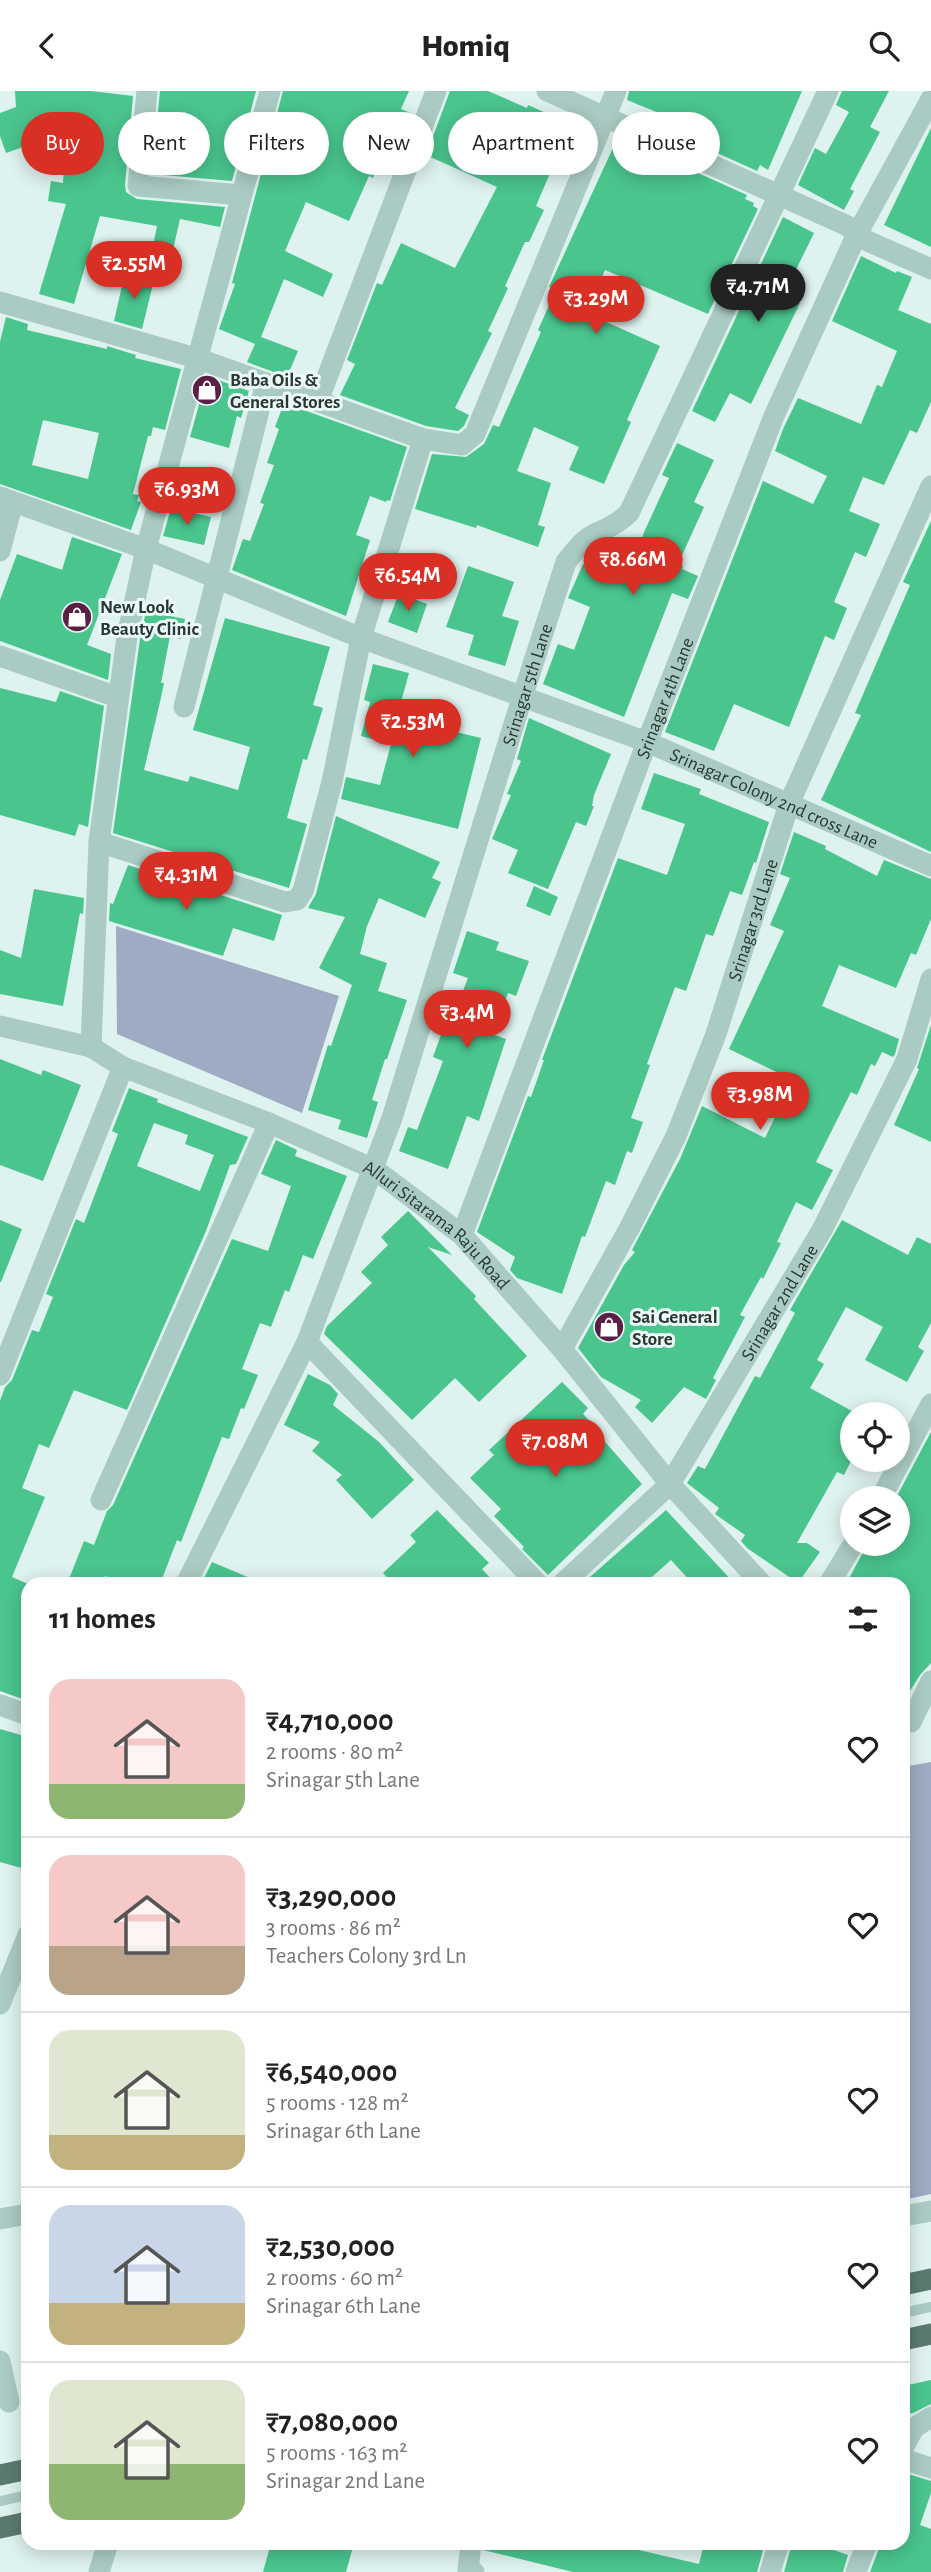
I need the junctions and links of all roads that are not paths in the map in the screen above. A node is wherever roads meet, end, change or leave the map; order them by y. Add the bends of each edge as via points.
1 (147, 91) edge
2 (270, 91) edge
3 (436, 91) edge
4 (547, 91) edge
5 (616, 91) edge
6 (828, 91) edge
7 (931, 99) edge
8 (605, 117) junction
9 (241, 195) junction
10 (778, 196) junction
11 (856, 236) junction
12 (931, 269) edge
13 (0, 302) edge
14 (196, 358) junction
15 (266, 383) junction
16 (318, 401) junction
17 (423, 439) junction
18 (931, 486) edge
19 (7, 500) edge
20 (146, 549) junction
21 (0, 551) edge
22 (215, 577) junction
23 (361, 638) junction
24 (0, 656) edge
25 (117, 697) junction
26 (522, 698) junction
27 (184, 707) dead end
28 (647, 742) junction
29 (789, 804) junction
30 (99, 842) junction
31 (931, 866) edge
32 (931, 979) edge
33 (0, 1026) edge
34 (91, 1047) junction
35 (123, 1067) junction
36 (269, 1122) junction
37 (374, 1169) junction
38 (462, 1235) junction
39 (307, 1342) junction
40 (562, 1349) junction
41 (0, 1375) edge
42 (931, 1404) edge
43 (670, 1484) junction
44 (887, 1486) edge
45 (102, 1500) dead end
46 (846, 1556) edge
47 (190, 1577) edge
48 (531, 1577) edge
49 (570, 1577) edge
50 (755, 1577) edge
51 (833, 1577) edge
52 (931, 1681) edge
53 (0, 1706) edge
54 (21, 1713) edge
55 (910, 1720) edge
56 (21, 1952) edge
57 (0, 2004) edge
58 (931, 2211) edge
59 (21, 2215) edge
60 (910, 2215) edge
61 (0, 2219) edge
62 (931, 2279) edge
63 (910, 2284) edge
64 (931, 2307) edge
65 (910, 2312) edge
66 (931, 2334) edge
67 (910, 2338) edge
68 (0, 2361) edge
69 (12, 2402) edge
70 (931, 2417) edge
71 (910, 2435) edge
72 (910, 2461) edge
73 (931, 2468) edge
74 (21, 2470) edge
75 (0, 2475) edge
76 (21, 2496) edge
77 (0, 2501) edge
78 (21, 2524) edge
79 (0, 2528) edge
80 (106, 2550) edge
81 (471, 2550) edge
82 (777, 2550) edge
83 (864, 2550) edge
84 (99, 2572) edge
85 (470, 2572) edge
86 (770, 2572) edge
87 (856, 2572) edge

1 - 9 street via 138,186
2 - 9 street
3 - 16 street
4 - 8 street
5 - 8 street
6 - 10 street, Srinagar 5th Lane
7 - 11 street, Srinagar 4th Lane
8 - 10 street
8 - 17 street via 475,435 462,445
9 - 14 street
10 - 11 street via 850,227
10 - 26 street, Srinagar 5th Lane via 629,513 614,527 579,545 566,562
11 - 12 street
11 - 28 street, Srinagar 4th Lane via 774,416
13 - 14 street
14 - 15 street
14 - 20 street
15 - 16 street
15 - 22 street
16 - 17 street
17 - 23 street
18 - 29 street, Srinagar 3rd Lane
19 - 20 street, Srinagar Colony 2nd cross Lane
19 - 21 street
20 - 22 street, Srinagar Colony 2nd cross Lane
20 - 25 street
22 - 23 street, Srinagar Colony 2nd cross Lane
22 - 27 street
23 - 26 street, Srinagar Colony 2nd cross Lane
23 - 30 street via 332,782 297,900 285,902
24 - 25 street
25 - 30 street
26 - 28 street, Srinagar Colony 2nd cross Lane
26 - 37 street, Srinagar 5th Lane
28 - 29 street, Srinagar Colony 2nd cross Lane
28 - 38 street, Srinagar 4th Lane
29 - 31 street, Srinagar Colony 2nd cross Lane
29 - 40 street, Srinagar 3rd Lane via 716,1034 676,1136
30 - 34 street
32 - 43 street, Srinagar 2nd Lane via 907,1059 822,1230
33 - 34 street, Alluri Sitarama Raju Road
34 - 35 street, Alluri Sitarama Raju Road
35 - 36 street, Alluri Sitarama Raju Road
35 - 41 street
36 - 37 street, Alluri Sitarama Raju Road
36 - 45 street
37 - 38 street, Alluri Sitarama Raju Road
37 - 39 street, Srinagar 5th Lane
38 - 40 street, Alluri Sitarama Raju Road
39 - 47 street, Srinagar 5th Lane
39 - 48 street
40 - 43 street, Alluri Sitarama Raju Road
42 - 44 street
43 - 49 street, Srinagar 2nd Lane
43 - 50 street, Alluri Sitarama Raju Road
46 - 51 street
52 - 55 street
53 - 54 street
56 - 57 street
58 - 60 street
59 - 61 street
62 - 63 main road
64 - 65 lane
66 - 67 main road
68 - 69 street
70 - 71 street
72 - 73 street
74 - 75 main road
76 - 77 lane
78 - 79 main road
80 - 84 street
81 - 85 street
82 - 86 street
83 - 87 street

